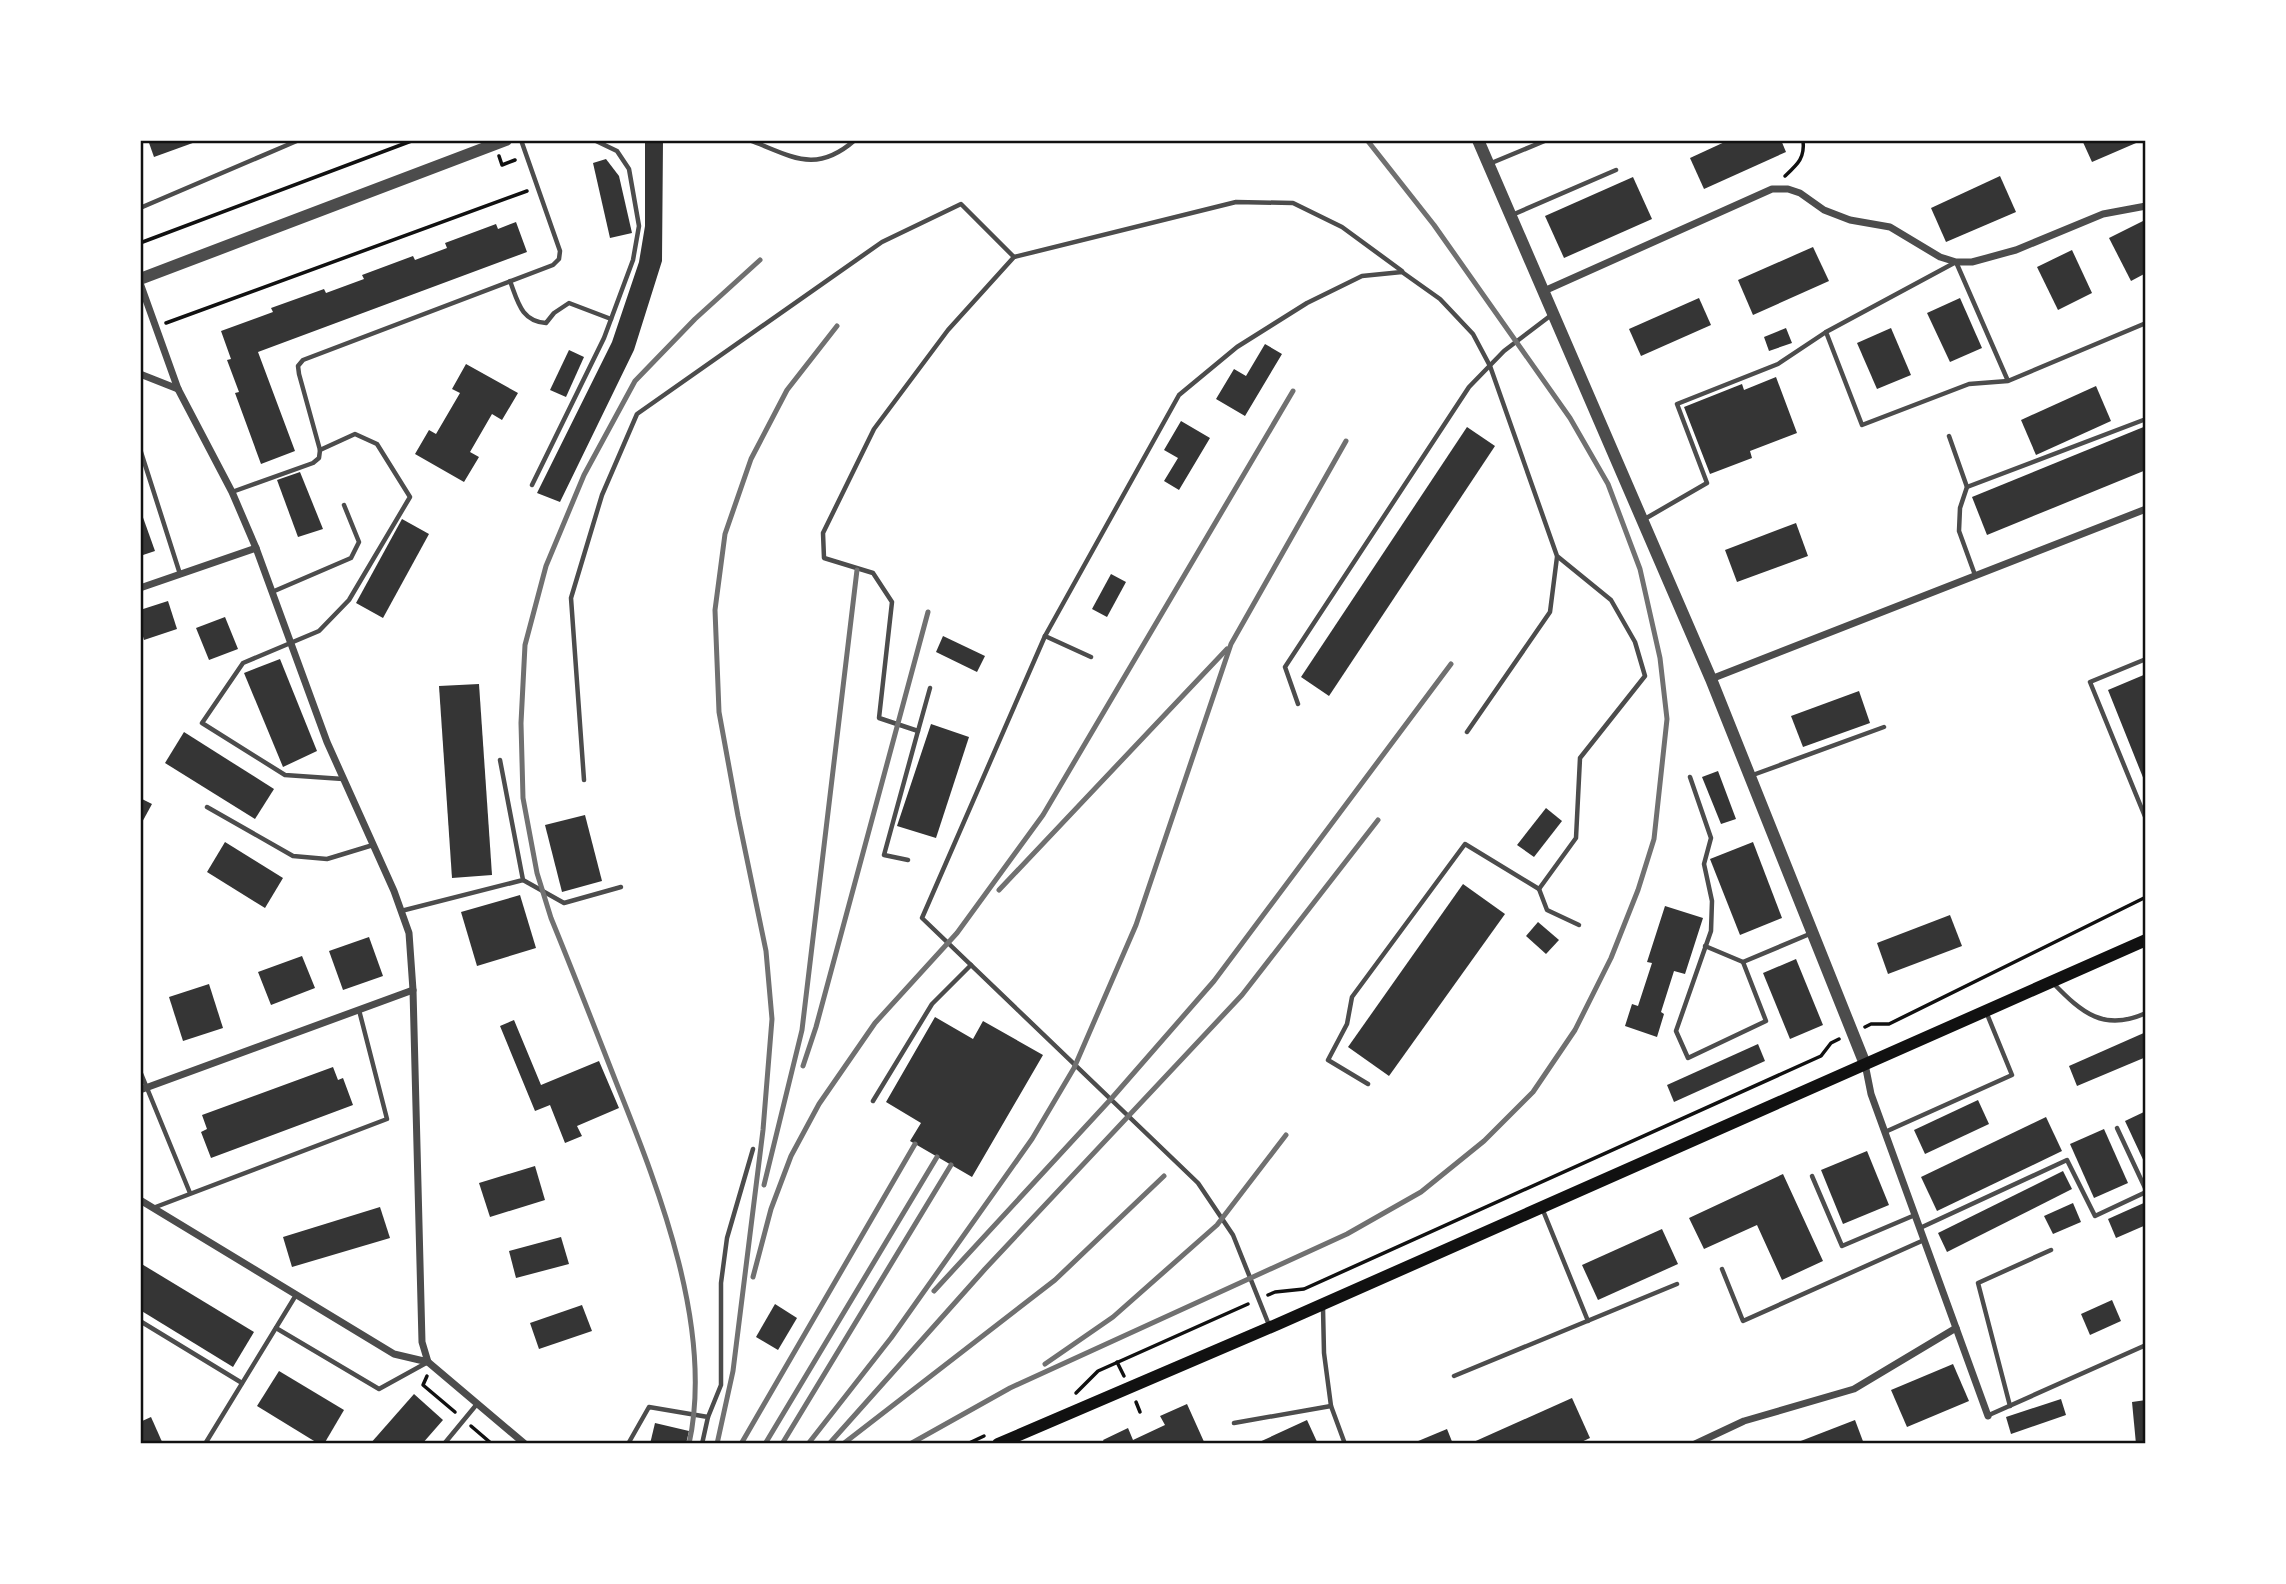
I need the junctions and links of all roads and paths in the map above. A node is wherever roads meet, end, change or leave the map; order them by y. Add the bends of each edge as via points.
1 (299, 140) edge
2 (414, 140) edge
3 (522, 140) edge
4 (594, 140) edge
5 (749, 140) edge
6 (855, 140) edge
7 (1478, 140) edge
8 (1547, 140) edge
9 (1803, 140) edge
10 (500, 142) edge
11 (1489, 164) junction
12 (519, 170) dead end
13 (1616, 170) dead end
14 (523, 181) dead end
15 (539, 187) junction
16 (1772, 189) junction
17 (527, 191) junction
18 (2146, 206) edge
19 (140, 208) edge
20 (1511, 215) junction
21 (140, 243) edge
22 (1014, 257) junction
23 (1956, 262) junction
24 (1402, 272) junction
25 (140, 281) edge
26 (510, 281) junction
27 (1544, 291) junction
28 (1554, 313) junction
29 (611, 319) junction
30 (2146, 323) edge
31 (156, 327) junction
32 (1825, 332) junction
33 (1490, 366) junction
34 (140, 374) edge
35 (2008, 381) junction
36 (178, 389) junction
37 (2146, 419) edge
38 (1949, 436) dead end
39 (140, 449) edge
40 (320, 450) junction
41 (532, 485) dead end
42 (1967, 488) junction
43 (232, 492) junction
44 (344, 505) dead end
45 (2146, 509) edge
46 (1642, 520) junction
47 (256, 548) junction
48 (1557, 556) junction
49 (180, 573) junction
50 (1976, 576) junction
51 (140, 588) edge
52 (272, 592) junction
53 (1045, 636) junction
54 (290, 642) junction
55 (1091, 657) dead end
56 (2146, 659) edge
57 (1711, 679) junction
58 (930, 688) dead end
59 (1298, 704) dead end
60 (1884, 727) dead end
61 (918, 731) junction
62 (1467, 733) dead end
63 (500, 760) dead end
64 (1750, 776) junction
65 (1690, 777) dead end
66 (344, 779) junction
67 (584, 780) dead end
68 (207, 807) dead end
69 (2146, 819) edge
70 (373, 845) junction
71 (908, 860) dead end
72 (523, 880) junction
73 (621, 887) dead end
74 (1539, 888) junction
75 (2146, 897) edge
76 (401, 911) junction
77 (1579, 925) dead end
78 (1813, 933) junction
79 (2146, 940) edge
80 (1705, 946) junction
81 (1743, 962) junction
82 (971, 964) junction
83 (2053, 982) junction
84 (413, 990) junction
85 (359, 1009) junction
86 (1986, 1012) junction
87 (2146, 1013) edge
88 (1853, 1032) junction
89 (1865, 1064) junction
90 (140, 1071) edge
91 (1368, 1084) dead end
92 (143, 1089) edge
93 (873, 1101) dead end
94 (2117, 1128) dead end
95 (1885, 1132) junction
96 (753, 1149) dead end
97 (1812, 1176) dead end
98 (2146, 1191) edge
99 (190, 1193) junction
100 (140, 1200) edge
101 (1542, 1207) junction
102 (153, 1208) junction
103 (1915, 1215) junction
104 (1920, 1228) junction
105 (1924, 1240) junction
106 (2050, 1250) dead end
107 (1722, 1269) dead end
108 (1677, 1284) dead end
109 (297, 1294) junction
110 (1259, 1299) junction
111 (1323, 1304) junction
112 (140, 1321) edge
113 (1588, 1321) junction
114 (1270, 1327) junction
115 (276, 1328) junction
116 (1956, 1328) junction
117 (2146, 1345) edge
118 (430, 1363) junction
119 (1454, 1376) dead end
120 (243, 1383) junction
121 (1075, 1394) dead end
122 (478, 1404) junction
123 (1331, 1406) junction
124 (2010, 1406) junction
125 (1988, 1416) joint
126 (708, 1417) junction
127 (464, 1420) junction
128 (1234, 1423) dead end
129 (994, 1438) edge
130 (205, 1444) edge
131 (444, 1444) edge
132 (492, 1444) edge
133 (525, 1444) edge
134 (628, 1444) edge
135 (702, 1444) edge
136 (967, 1444) edge
137 (1345, 1444) edge
138 (1695, 1444) edge

1 - 19 lane
2 - 21 path
3 - 15 lane
4 - 29 lane via 618,151 629,169 639,226 633,260
5 - 6 lane via 807,161 830,156
7 - 11 street
8 - 11 lane
9 - 16 path via 1801,160
10 - 12 path via 502,165 515,160
10 - 25 street
11 - 20 street
13 - 20 lane
14 - 17 path
15 - 17 path
15 - 26 lane via 559,259
16 - 23 street via 1800,193 1824,210 1850,220 1890,227
16 - 27 street
17 - 31 path
18 - 23 street via 2103,214 2016,250
20 - 27 street
22 - 24 lane via 1236,202 1293,203 1342,227
22 - 61 lane via 948,330 874,429 823,533 824,558 873,573 892,602 879,718
22 - 67 lane via 961,204 882,242 637,414 602,495 571,598
23 - 32 lane
23 - 35 lane
24 - 33 lane via 1440,299 1473,334
24 - 53 lane via 1362,276 1307,303 1237,347 1179,395
25 - 31 street
26 - 29 lane via 525,317 535,323 546,323 569,303
26 - 40 lane via 303,360 299,374
27 - 28 street
28 - 33 lane
28 - 46 street
29 - 41 lane
30 - 35 lane
31 - 36 street
32 - 35 lane via 1862,425 1969,384
32 - 46 lane via 1778,364 1677,404 1707,483
33 - 48 lane
33 - 59 lane via 1469,387 1285,667
34 - 36 street
36 - 43 street
37 - 42 lane
38 - 42 lane
39 - 49 lane
40 - 43 lane via 313,463
40 - 54 lane via 355,434 377,444 410,497 349,600 319,631
42 - 50 lane via 1959,531
43 - 47 street
44 - 52 lane via 359,542 351,558
45 - 50 street
46 - 57 street
47 - 49 street
47 - 52 street
48 - 62 lane via 1550,612
48 - 74 lane via 1611,600 1635,642 1645,676 1580,758 1576,838
49 - 51 street
50 - 57 street
52 - 54 street
53 - 55 lane
53 - 82 lane via 922,918
54 - 66 street
54 - 66 lane via 243,663 202,723 285,775
56 - 69 lane via 2090,682
57 - 64 street
58 - 61 lane
60 - 64 lane
61 - 71 lane via 884,855
63 - 72 lane
64 - 78 street
65 - 80 lane via 1711,838 1704,864 1712,901 1711,931
66 - 70 street
68 - 70 lane via 293,856 327,859
70 - 76 street
72 - 73 lane via 564,903
72 - 76 lane
74 - 77 lane via 1547,910
74 - 91 lane via 1465,844 1352,997 1347,1024 1328,1059
75 - 88 path via 1889,1024 1871,1024
76 - 84 street via 409,933
78 - 81 lane
78 - 88 street
79 - 83 main road
80 - 81 lane
80 - 81 lane via 1676,1031 1688,1058 1766,1021
82 - 93 lane via 932,1004
82 - 110 lane via 1198,1182 1233,1235
83 - 86 main road
83 - 87 lane via 2095,1018 2114,1022
84 - 85 street
84 - 118 street via 422,1342
85 - 92 street
85 - 99 lane via 387,1119
86 - 89 main road
86 - 95 lane via 2012,1075
88 - 89 street
88 - 110 path via 1830,1043 1821,1056 1304,1289
89 - 95 street
89 - 101 main road
90 - 92 lane
92 - 99 lane
94 - 98 lane
95 - 103 street
96 - 126 lane via 727,1238 721,1283 720,1385
97 - 103 lane via 1842,1246
98 - 104 lane via 2095,1216 2067,1160
99 - 102 lane
100 - 102 street
101 - 111 main road
101 - 113 lane
102 - 109 street
103 - 104 street
104 - 105 street
105 - 107 lane via 1744,1321
105 - 116 street
106 - 124 lane via 1978,1283
108 - 113 lane
109 - 115 lane
109 - 118 street via 394,1354
110 - 114 lane
110 - 121 path via 1098,1371
111 - 114 main road
111 - 123 lane
112 - 120 lane
113 - 119 lane
114 - 129 main road
115 - 118 lane via 379,1389
115 - 120 lane
116 - 125 street
116 - 138 street via 1854,1389 1744,1421
117 - 124 lane
118 - 122 street
118 - 127 path via 423,1385
120 - 130 lane
122 - 127 lane
122 - 133 street
123 - 128 lane
123 - 137 lane
124 - 125 lane
126 - 134 lane via 649,1407
126 - 135 lane
127 - 131 lane
127 - 132 path
129 - 136 path

